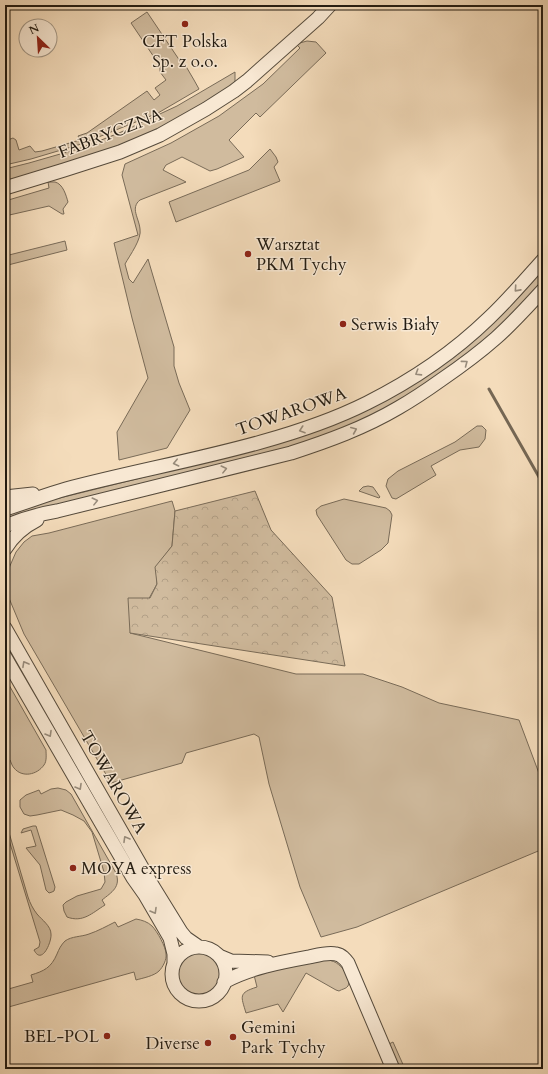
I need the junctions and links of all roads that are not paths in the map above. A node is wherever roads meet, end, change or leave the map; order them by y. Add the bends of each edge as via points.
1 (330, 5) edge
2 (5, 188) edge
3 (543, 260) edge
4 (543, 290) edge
5 (65, 490) junction
6 (5, 497) edge
7 (5, 509) edge
8 (57, 511) junction
9 (5, 526) edge
10 (5, 550) edge
11 (5, 628) edge
12 (5, 657) edge
13 (199, 947) junction
14 (219, 956) junction
15 (282, 962) junction
16 (174, 963) junction
17 (224, 982) junction
18 (393, 1069) edge

1 - 2 street, FABRYCZNA via 234,91 160,135 113,154
3 -> 5 street, TOWAROWA via 473,333 424,369 367,403 325,422 280,437
8 -> 4 street, TOWAROWA via 291,453 374,421 420,394 476,355
5 - 6 street
5 - 7 street, TOWAROWA
8 - 9 street, TOWAROWA via 21,519
8 - 10 street via 17,532
13 -> 11 street, TOWAROWA via 186,938 177,925
12 -> 16 street, TOWAROWA via 170,938
13 - 14 street via 213,951
13 - 16 street via 187,950
14 - 15 street via 231,961
14 - 17 street via 225,970
15 - 17 street via 235,976
15 - 18 street via 328,954 338,954 344,958
16 - 17 street via 172,976 176,987 184,996 191,999 200,1000 213,996 218,993

